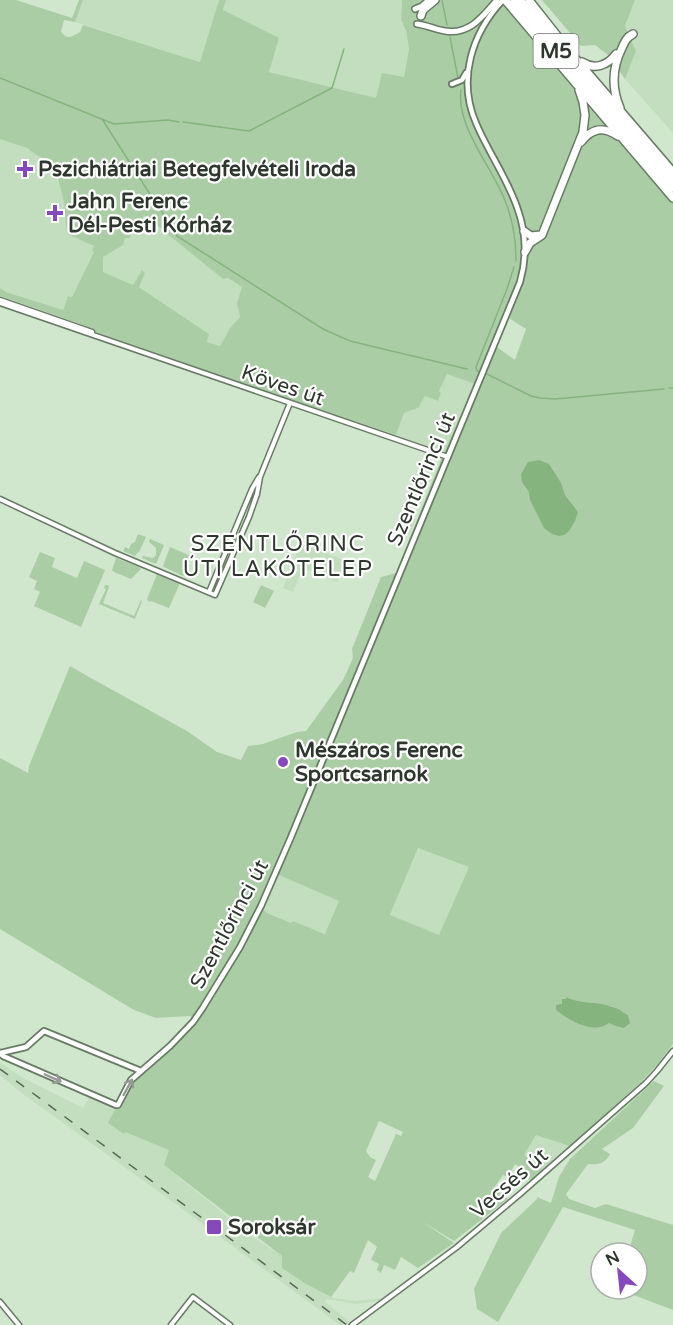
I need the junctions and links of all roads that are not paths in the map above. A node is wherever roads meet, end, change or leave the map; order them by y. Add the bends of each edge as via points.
1 (429, 0) edge
2 (435, 0) edge
3 (497, 0) edge
4 (505, 0) edge
5 (514, 0) edge
6 (520, 0) edge
7 (530, 0) edge
8 (494, 7) junction
9 (415, 9) dead end
10 (421, 16) joint
11 (417, 24) dead end
12 (437, 29) junction
13 (570, 51) junction
14 (468, 70) junction
15 (577, 85) junction
16 (468, 94) junction
17 (630, 122) junction
18 (626, 143) junction
19 (579, 144) junction
20 (673, 172) edge
21 (673, 181) edge
22 (673, 188) edge
23 (673, 198) edge
24 (524, 231) junction
25 (543, 234) junction
26 (528, 241) junction
27 (525, 252) joint
28 (3, 302) edge
29 (0, 311) edge
30 (290, 403) junction
31 (448, 457) junction
32 (260, 477) junction
33 (0, 500) edge
34 (209, 592) junction
35 (673, 1051) edge
36 (0, 1053) edge
37 (141, 1071) junction
38 (0, 1302) edge
39 (19, 1325) edge
40 (171, 1325) edge
41 (230, 1325) edge
42 (352, 1325) edge

1 - 9 main road
2 - 10 highway
3 - 8 main road
4 - 8 main road
4 - 15 highway, M5
5 - 22 highway, M5
6 - 21 highway, M5
7 - 13 highway, M5
8 - 12 main road via 469,28 451,32
8 - 14 main road via 476,40
10 - 12 main road
11 - 12 main road
13 - 17 highway, M5
13 - 17 highway via 589,66 605,64 631,31 613,77 617,100
14 - 16 main road
14 - 16 main road via 462,80 452,84 462,86
15 - 18 highway, M5
15 - 19 highway via 585,119
16 - 24 main road via 475,122 511,192
17 - 20 highway, M5
18 - 19 highway via 610,131 601,130 591,132
18 - 23 highway, M5
19 - 25 highway
24 - 25 highway via 533,237
24 - 26 main road
25 - 26 highway
26 - 27 highway
27 - 31 main road, Szentlőrinci út via 516,294
28 - 29 street
28 - 30 street, Köves út
30 - 31 street, Köves út
30 - 32 street
31 - 37 main road, Szentlőrinci út via 261,906 193,1022
32 - 34 street
32 - 34 street via 249,517 215,595
33 - 34 street
35 - 42 street, Vecsés út via 646,1083 520,1194 457,1247
36 - 37 main road via 26,1047 44,1031
36 -> 37 main road, Szentlőrinci út via 116,1106 128,1084
38 - 39 street
40 - 41 street via 193,1298

